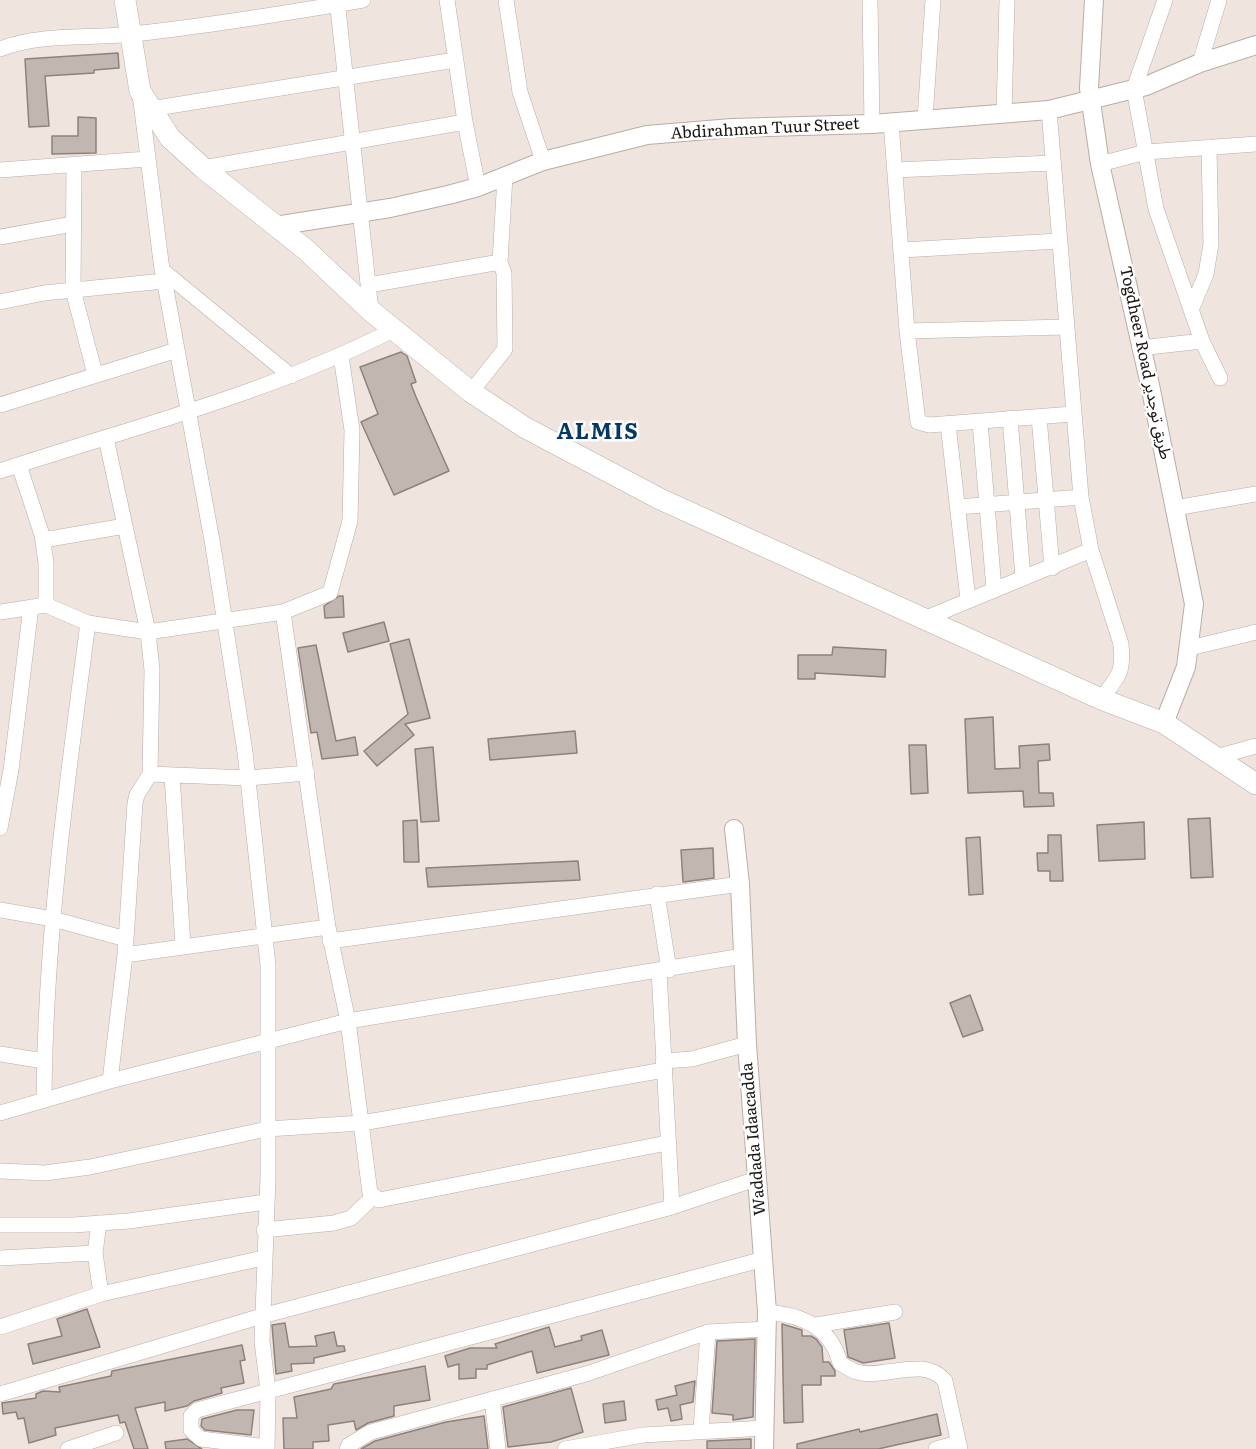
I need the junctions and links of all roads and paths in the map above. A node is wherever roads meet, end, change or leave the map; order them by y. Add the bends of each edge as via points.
1 (125, 0) edge
2 (363, 0) edge
3 (447, 0) edge
4 (506, 0) edge
5 (870, 0) edge
6 (933, 0) edge
7 (1007, 0) edge
8 (1094, 0) edge
9 (1165, 0) edge
10 (1219, 0) edge
11 (337, 2) edge
12 (131, 34) junction
13 (1256, 45) edge
14 (0, 49) edge
15 (455, 60) junction
16 (1200, 63) junction
17 (346, 78) junction
18 (1134, 89) junction
19 (145, 100) junction
20 (1090, 102) junction
21 (1049, 110) junction
22 (1004, 114) junction
23 (925, 119) junction
24 (465, 122) junction
25 (891, 122) junction
26 (872, 124) junction
27 (354, 143) junction
28 (1256, 144) edge
29 (1209, 147) junction
30 (1146, 152) junction
31 (147, 159) junction
32 (543, 160) junction
33 (1052, 163) junction
34 (1100, 164) junction
35 (74, 165) junction
36 (202, 168) junction
37 (0, 170) edge
38 (895, 170) junction
39 (505, 176) junction
40 (478, 187) junction
41 (361, 213) junction
42 (73, 224) junction
43 (275, 226) junction
44 (0, 237) edge
45 (1059, 240) junction
46 (902, 250) junction
47 (500, 262) junction
48 (163, 276) junction
49 (369, 285) junction
50 (73, 290) junction
51 (0, 302) edge
52 (1191, 310) junction
53 (371, 311) junction
54 (1066, 327) junction
55 (395, 328) junction
56 (907, 331) junction
57 (1202, 341) junction
58 (1140, 348) junction
59 (177, 350) junction
60 (341, 356) junction
61 (95, 374) junction
62 (291, 376) junction
63 (1221, 378) dead end
64 (471, 392) junction
65 (0, 405) edge
66 (187, 412) junction
67 (1073, 414) junction
68 (1039, 417) junction
69 (1010, 418) junction
70 (980, 422) junction
71 (948, 424) junction
72 (106, 438) junction
73 (19, 465) junction
74 (0, 471) edge
75 (1256, 494) edge
76 (1081, 497) junction
77 (1046, 500) junction
78 (1016, 501) junction
79 (988, 504) junction
80 (958, 507) junction
81 (1175, 508) junction
82 (125, 526) junction
83 (43, 540) junction
84 (1091, 550) junction
85 (1052, 568) junction
86 (1023, 578) junction
87 (994, 589) junction
88 (968, 600) junction
89 (38, 606) junction
90 (1, 610) edge
91 (283, 612) junction
92 (924, 619) junction
93 (225, 621) junction
94 (88, 623) junction
95 (148, 632) junction
96 (1256, 632) edge
97 (1190, 648) junction
98 (1101, 699) junction
99 (1164, 723) junction
100 (1256, 746) edge
101 (1216, 757) junction
102 (307, 773) junction
103 (150, 774) junction
104 (172, 775) junction
105 (248, 778) junction
106 (1254, 781) edge
107 (0, 824) edge
108 (734, 829) dead end
109 (740, 884) junction
110 (657, 894) junction
111 (0, 910) edge
112 (52, 919) junction
113 (265, 934) junction
114 (329, 934) junction
115 (126, 939) junction
116 (183, 946) junction
117 (125, 955) junction
118 (743, 956) junction
119 (664, 971) junction
120 (348, 1021) junction
121 (267, 1040) junction
122 (747, 1044) junction
123 (0, 1054) edge
124 (44, 1061) junction
125 (663, 1065) junction
126 (110, 1082) junction
127 (44, 1100) junction
128 (0, 1113) edge
129 (362, 1124) junction
130 (267, 1128) junction
131 (667, 1143) junction
132 (0, 1171) edge
133 (756, 1179) junction
134 (373, 1197) junction
135 (266, 1202) junction
136 (672, 1207) junction
137 (99, 1223) junction
138 (0, 1226) edge
139 (264, 1230) junction
140 (95, 1253) junction
141 (0, 1258) edge
142 (263, 1258) junction
143 (765, 1259) junction
144 (101, 1294) junction
145 (895, 1312) dead end
146 (262, 1316) junction
147 (767, 1320) junction
148 (816, 1325) junction
149 (0, 1327) edge
150 (708, 1332) junction
151 (268, 1391) junction
152 (0, 1394) edge
153 (492, 1399) junction
154 (765, 1428) junction
155 (701, 1430) junction
156 (116, 1433) dead end
157 (959, 1446) edge
158 (267, 1448) edge
159 (68, 1449) edge
160 (347, 1449) edge
161 (498, 1449) edge
162 (565, 1449) edge
163 (764, 1449) edge
164 (936, 1449) edge

1 - 12 main road
2 - 11 street
3 - 15 street
4 - 32 street via 520,92
5 - 26 street
6 - 23 street
7 - 22 street
8 - 20 street, Togdheer Road طريق توجدير
9 - 18 street
10 - 16 street
11 - 12 street
11 - 17 street
12 - 14 street via 40,40
12 - 19 main road
13 - 16 street, Abdirahman Tuur Street
15 - 17 street
15 - 24 street
16 - 18 street, Abdirahman Tuur Street
17 - 19 street
17 - 27 street
18 - 20 street, Abdirahman Tuur Street
18 - 30 street
19 - 31 street
19 - 36 main road via 170,138
20 - 21 street, Abdirahman Tuur Street
20 - 34 street, Togdheer Road طريق توجدير
21 - 22 street, Abdirahman Tuur Street
21 - 33 street
22 - 23 street, Abdirahman Tuur Street
23 - 25 street, Abdirahman Tuur Street
24 - 27 street
24 - 40 street
25 - 26 street, Abdirahman Tuur Street
25 - 38 street
26 - 32 street, Abdirahman Tuur Street via 647,135
27 - 36 street
27 - 41 street
28 - 29 street
29 - 30 street
29 - 52 street via 1211,244 1206,274
30 - 34 street
30 - 52 street via 1156,208
31 - 35 street
31 - 48 street
32 - 39 street, Abdirahman Tuur Street
33 - 38 street
33 - 45 street
34 - 58 street, Togdheer Road طريق توجدير
35 - 37 street
35 - 42 street
36 - 43 main road
38 - 46 street
39 - 40 street, Abdirahman Tuur Street
39 - 47 street
40 - 41 street, Abdirahman Tuur Street
41 - 43 street, Abdirahman Tuur Street
41 - 49 street
42 - 44 street
42 - 50 street
43 - 53 main road
45 - 46 street
45 - 54 street
46 - 56 street
47 - 49 street
47 - 64 street via 504,273 505,349
48 - 50 street
48 - 59 street
48 - 62 street
49 - 53 street
50 - 51 street
50 - 61 street
52 - 57 street
53 - 55 main road
54 - 56 street
54 - 67 street
55 - 60 street
55 - 64 main road
56 - 71 street via 916,418 920,424
57 - 58 street
57 - 63 street
58 - 81 street, Togdheer Road طريق توجدير
59 - 61 street
59 - 66 street
60 - 62 street
60 - 91 street via 352,430 350,521 330,593
61 - 65 street
62 - 66 street
64 - 92 main road via 524,427 660,499
66 - 72 street
66 - 93 street
67 - 68 street
67 - 76 street
68 - 69 street
68 - 77 street
69 - 70 street
69 - 78 street
70 - 71 street
70 - 79 street
71 - 80 street
72 - 73 street
72 - 82 street
73 - 74 street
73 - 83 street
75 - 81 street
76 - 77 street
76 - 84 street
77 - 78 street
77 - 85 street
78 - 79 street
78 - 86 street
79 - 80 street
79 - 87 street
80 - 88 street
81 - 97 street, Togdheer Road طريق توجدير via 1194,604
82 - 83 street
82 - 95 street
83 - 89 street via 46,563
84 - 85 street
84 - 98 street via 1123,659 1122,672
85 - 86 street
86 - 87 street
87 - 88 street
88 - 92 street
89 - 90 street
89 - 94 street
89 - 107 street
91 - 93 street
91 - 102 street
92 - 98 main road
93 - 95 street
93 - 105 street
94 - 95 street
94 - 112 street
95 - 103 street via 152,670
96 - 97 street
97 - 99 street, Togdheer Road طريق توجدير
98 - 99 main road
99 - 101 main road
100 - 101 street
101 - 106 main road
102 - 105 street
102 - 114 street
103 - 104 street
103 - 115 street via 136,795
104 - 105 street
104 - 116 street
105 - 113 street
108 - 109 street, Waddada Idaacadda
109 - 110 street
109 - 118 street, Waddada Idaacadda
110 - 114 street
110 - 119 street
111 - 112 street
112 - 115 street
112 - 124 street
113 - 114 street
113 - 116 street
113 - 121 street
114 - 120 street
115 - 117 street
116 - 117 street
117 - 126 street
118 - 119 street
118 - 122 street, Waddada Idaacadda
119 - 120 street
119 - 125 street
120 - 121 street
120 - 129 street
121 - 126 street
121 - 130 street
122 - 125 street
122 - 133 street, Waddada Idaacadda
123 - 124 street
124 - 127 street
125 - 129 street
125 - 131 street
126 - 127 street
127 - 128 street
129 - 130 street
129 - 134 street
130 - 132 street via 90,1167 45,1173
130 - 135 street
131 - 134 street via 379,1200
131 - 136 street
133 - 136 street
133 - 143 street, Waddada Idaacadda
134 - 139 street via 351,1218
135 - 137 street
135 - 139 street
136 - 146 street
137 - 138 street
137 - 140 street
139 - 142 street
140 - 141 street
140 - 144 street
142 - 144 street
142 - 146 street
143 - 147 street, Waddada Idaacadda
143 - 151 street
144 - 149 street
145 - 148 street
146 - 151 street
146 - 152 street
147 - 148 street via 788,1314
147 - 150 street
147 - 154 street, Waddada Idaacadda
148 - 157 street via 836,1347 840,1363 857,1372 929,1371 940,1375 945,1381
150 - 153 street via 586,1374
150 - 155 street
151 - 158 street
151 - 158 street via 197,1410 190,1424 201,1439
153 - 160 street via 371,1432
153 - 161 street
154 - 155 street
154 - 163 street, Waddada Idaacadda
155 - 162 street via 643,1435
156 - 159 street
157 - 164 street

